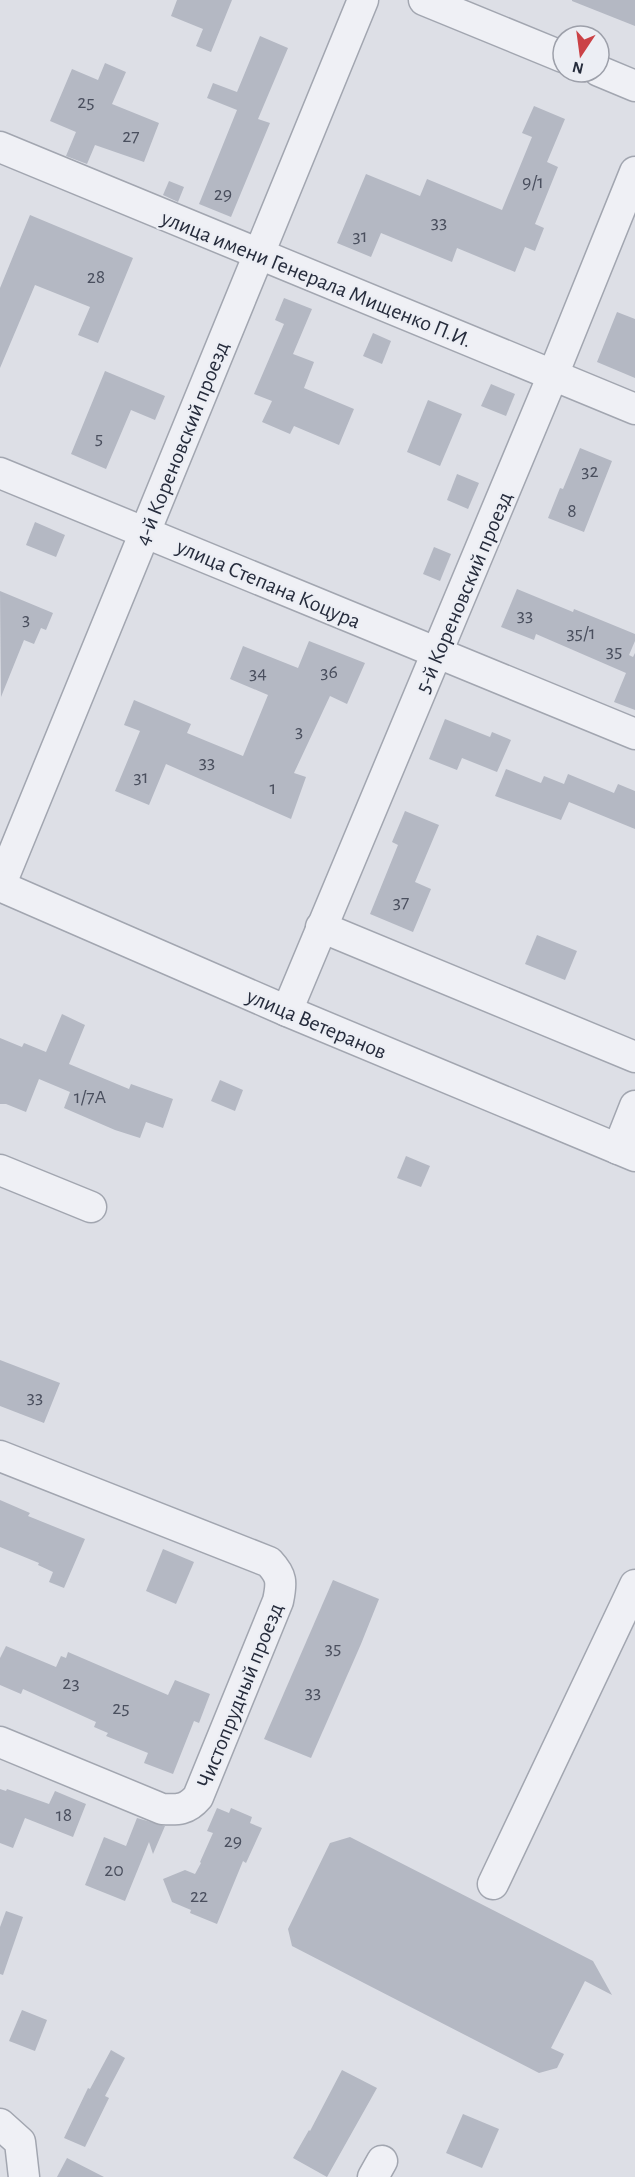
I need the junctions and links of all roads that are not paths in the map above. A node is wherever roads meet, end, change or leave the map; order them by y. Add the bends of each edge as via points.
1 (363, 0) edge
2 (424, 0) edge
3 (551, 52) edge
4 (611, 76) edge
5 (635, 86) edge
6 (0, 147) edge
7 (635, 172) edge
8 (259, 255) junction
9 (553, 375) junction
10 (635, 409) edge
11 (0, 473) edge
12 (144, 531) junction
13 (437, 653) junction
14 (635, 734) edge
15 (0, 886) edge
16 (0, 902) edge
17 (321, 927) junction
18 (287, 1011) junction
19 (635, 1057) edge
20 (635, 1106) edge
21 (629, 1156) edge
22 (0, 1170) edge
23 (90, 1207) dead end
24 (0, 1456) edge
25 (635, 1585) edge
26 (0, 1742) edge
27 (493, 1884) dead end
28 (0, 2124) edge
29 (24, 2177) edge

1 - 8 street, 4-й Кореновский проезд
2 - 3 street
4 - 5 street
6 - 8 street, улица имени Генерала Мищенко П.И.
7 - 9 street, 5-й Кореновский проезд
8 - 9 street, улица имени Генерала Мищенко П.И.
8 - 12 street, 4-й Кореновский проезд
9 - 10 street, улица имени Генерала Мищенко П.И.
9 - 13 street, 5-й Кореновский проезд
11 - 12 street, улица Степана Коцура
12 - 13 street, улица Степана Коцура
12 - 15 street, 4-й Кореновский проезд
13 - 14 street, улица Степана Коцура
13 - 17 street, 5-й Кореновский проезд
15 - 18 street, улица Ветеранов
16 - 21 street, улица Ветеранов
17 - 18 street, 5-й Кореновский проезд
17 - 19 street
18 - 21 street, улица Ветеранов
20 - 21 street
22 - 23 street
24 - 26 street, Чистопрудный проезд via 269,1562 278,1571 282,1585 198,1797 190,1807 162,1809
25 - 27 street
28 - 29 street via 20,2142

